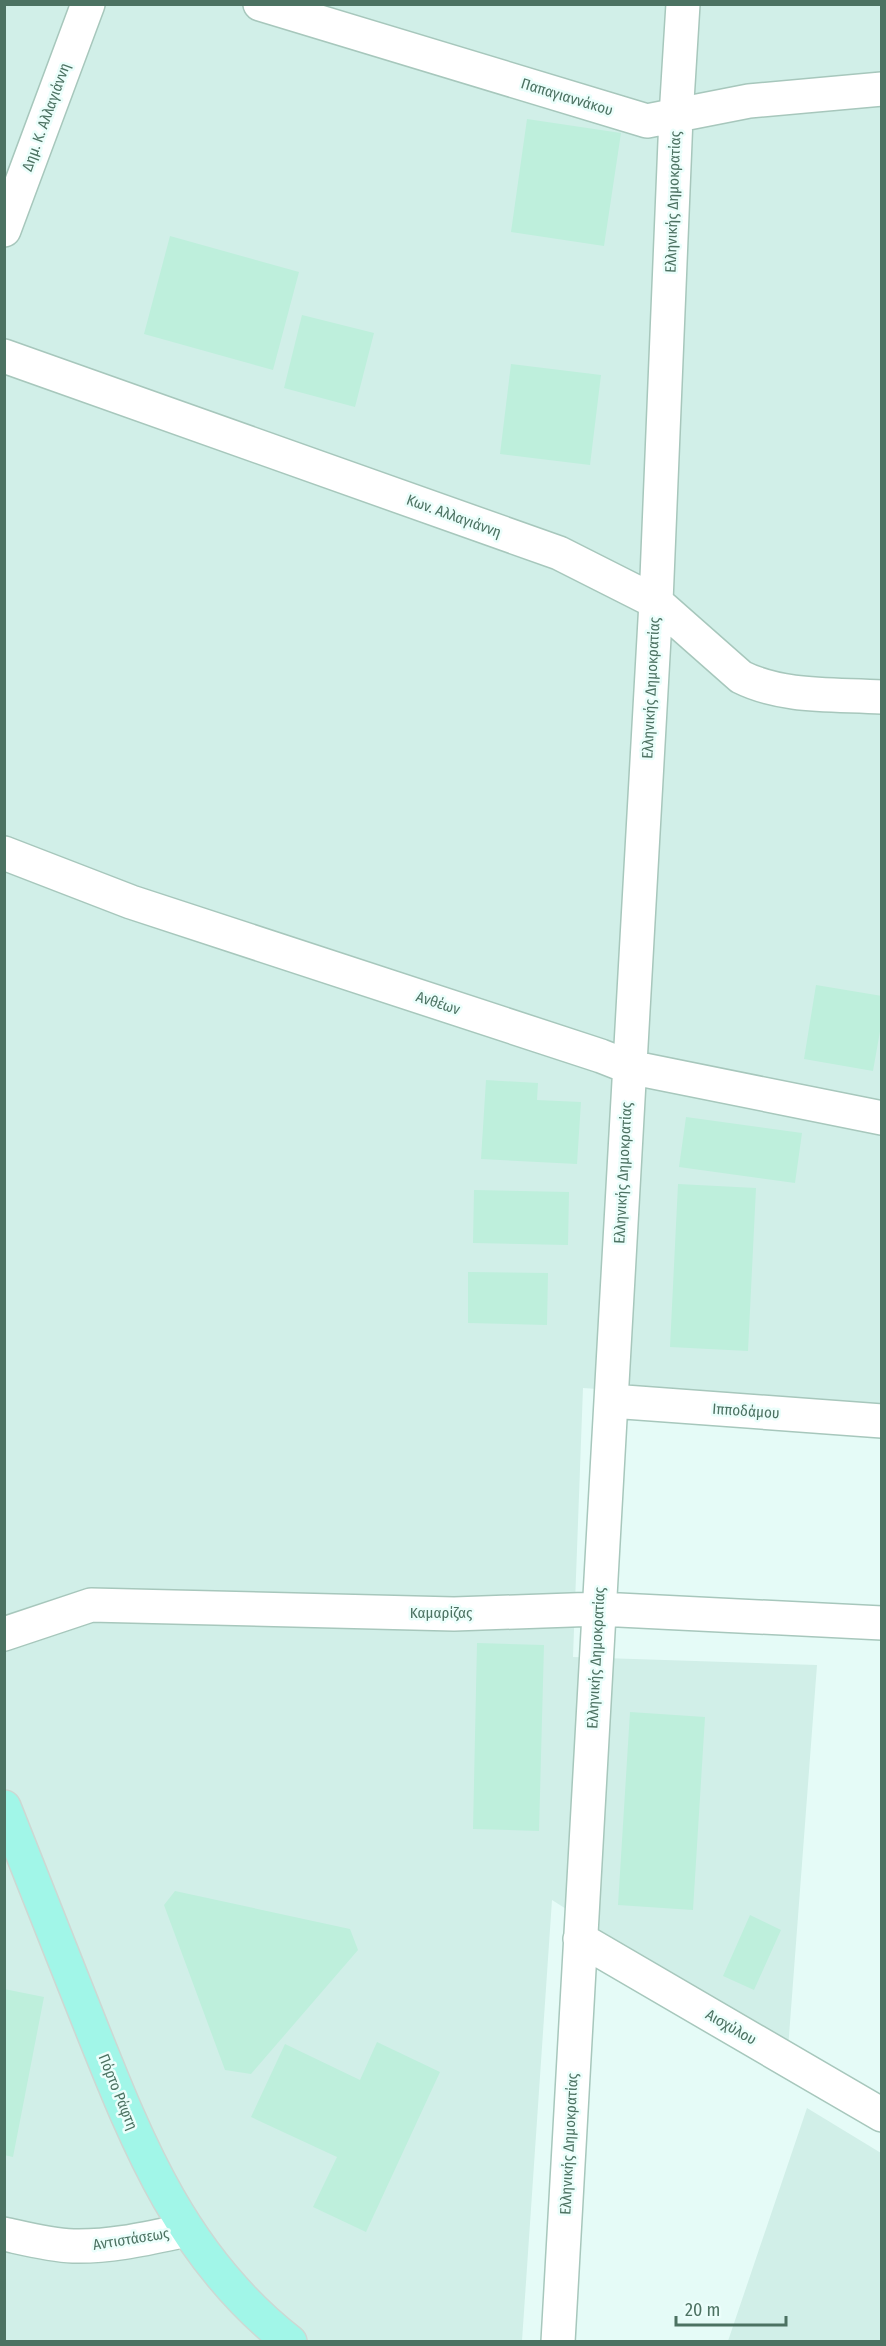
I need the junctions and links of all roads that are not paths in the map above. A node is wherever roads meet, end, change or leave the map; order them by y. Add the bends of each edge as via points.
1 (88, 4) edge
2 (260, 4) edge
3 (683, 4) edge
4 (882, 89) edge
5 (676, 117) junction
6 (4, 230) edge
7 (4, 356) edge
8 (656, 602) junction
9 (882, 697) edge
10 (4, 853) edge
11 (629, 1067) junction
12 (882, 1118) edge
13 (610, 1401) junction
14 (882, 1421) edge
15 (599, 1609) junction
16 (882, 1623) edge
17 (4, 1634) edge
18 (4, 1807) edge
19 (580, 1939) junction
20 (882, 2115) edge
21 (187, 2230) junction
22 (4, 2234) edge
23 (290, 2342) edge
24 (558, 2342) edge

1 - 6 street, Δημ. Κ. Αλλαγιάννη
2 - 5 street, Παπαγιαννάκου via 647,121
3 - 5 street, Ελληνικής Δημοκρατίας
4 - 5 street, Παπαγιαννάκου via 749,101
5 - 8 street, Ελληνικής Δημοκρατίας
7 - 8 street, Κων. Αλλαγιάννη via 559,553
8 - 9 street, Κων. Αλλαγιάννη via 741,677 758,686 800,693
8 - 11 street, Ελληνικής Δημοκρατίας
10 - 11 street, Ανθέων via 131,902
11 - 12 street, Ανθέων
11 - 13 street, Ελληνικής Δημοκρατίας
13 - 14 street, Ιπποδάμου
13 - 15 street, Ελληνικής Δημοκρατίας
15 - 16 street, Καμαρίζας
15 - 17 street, Καμαρίζας via 454,1614 91,1605
15 - 19 street, Ελληνικής Δημοκρατίας
18 - 21 main road, Πόρτο Ράφτη via 129,2122
19 - 20 street, Αισχύλου
19 - 24 street, Ελληνικής Δημοκρατίας
21 - 22 street, Αντιστάσεως via 97,2246
21 - 23 main road, Πόρτο Ράφτη via 227,2284

